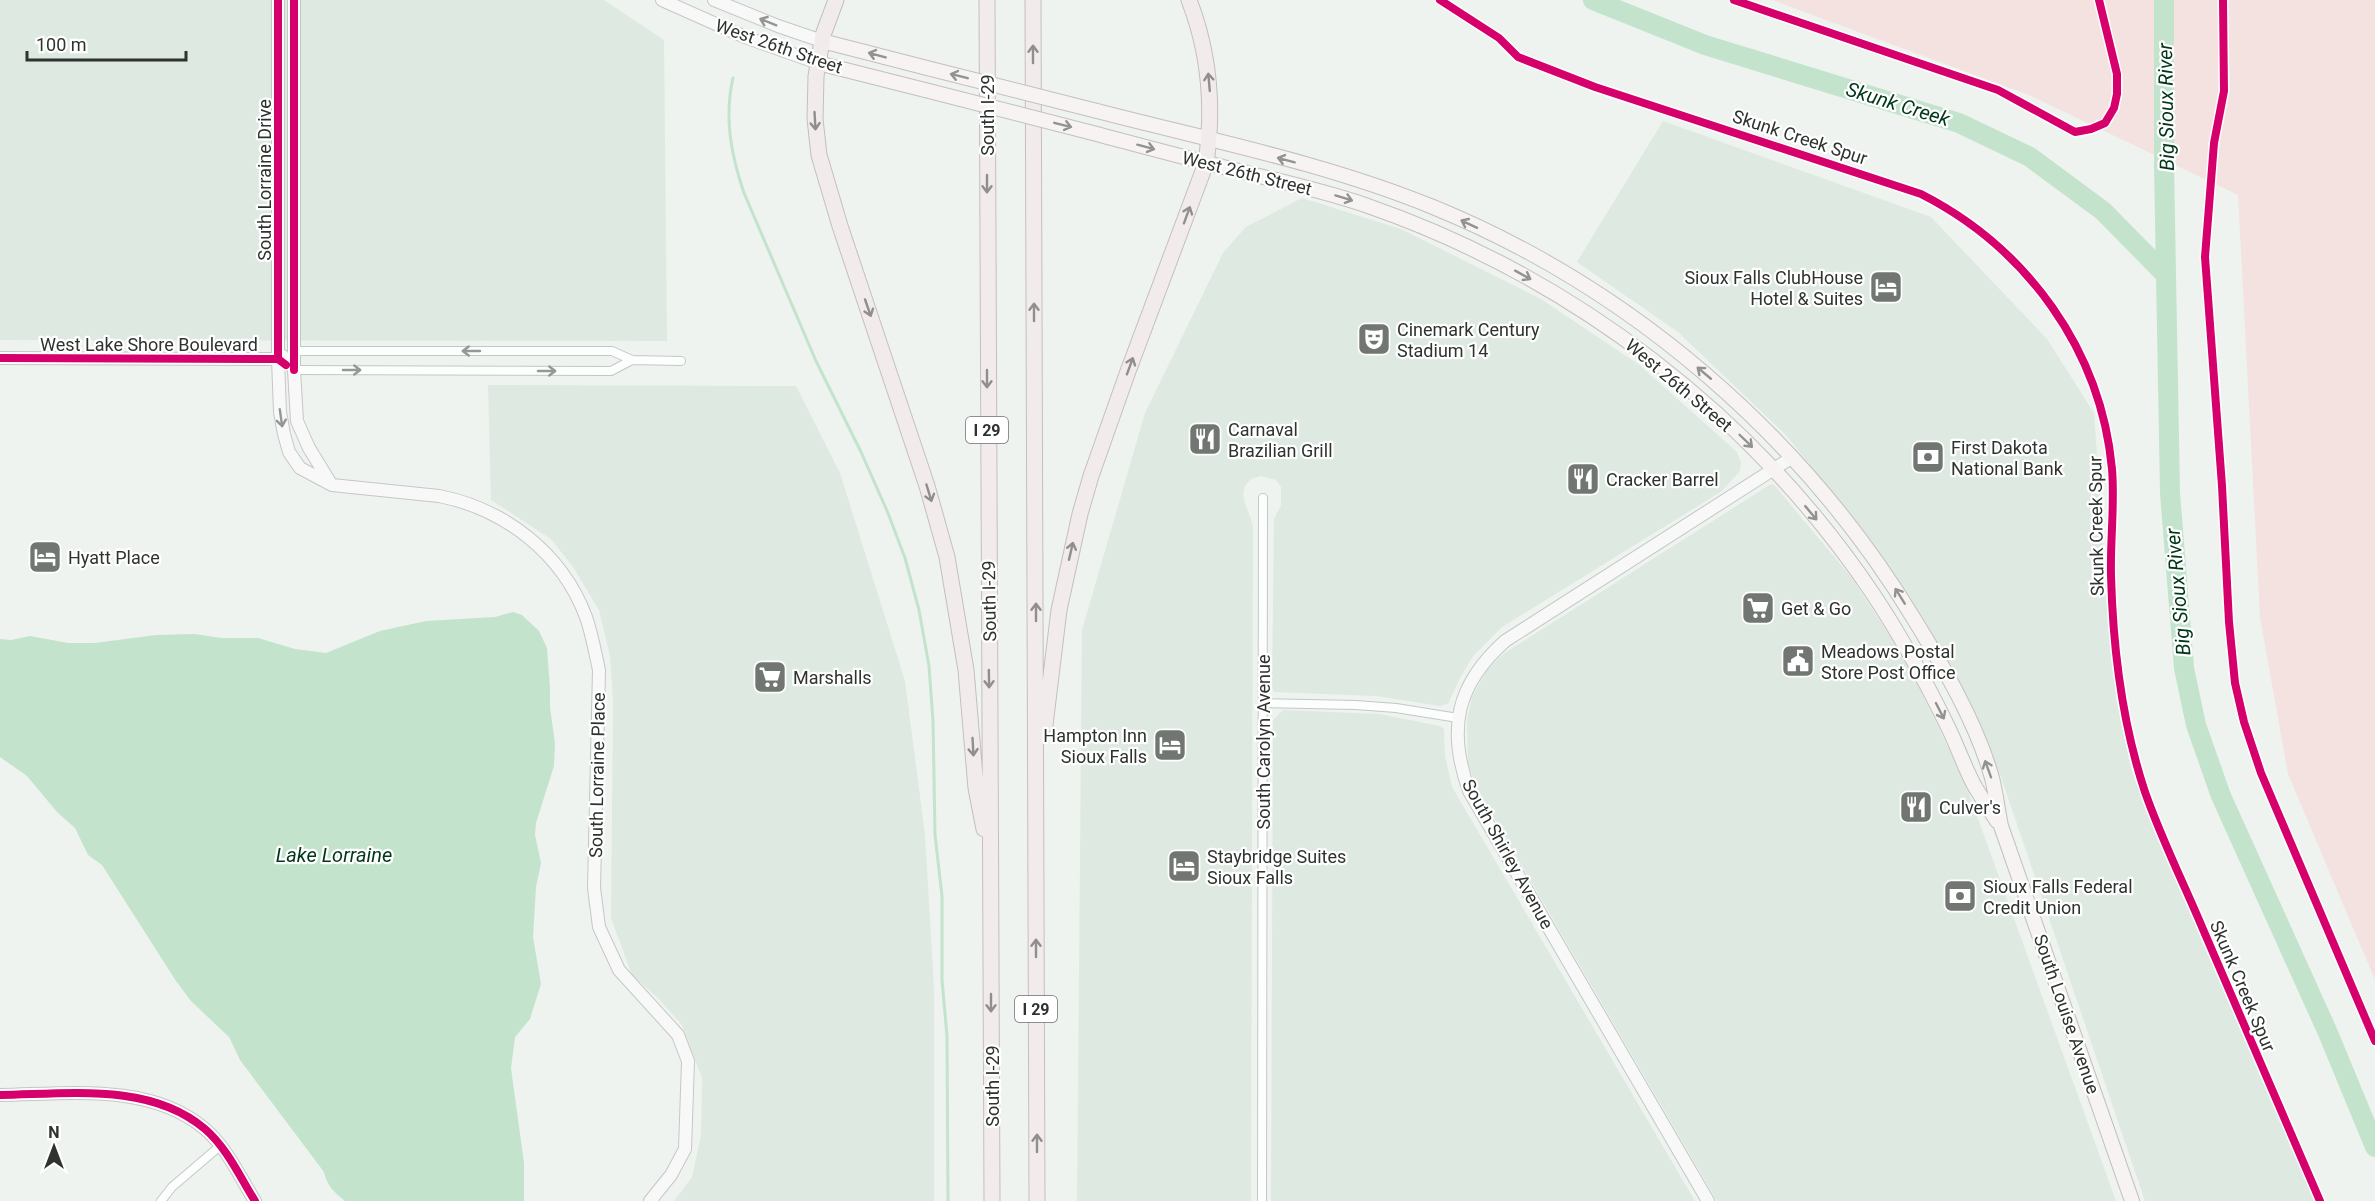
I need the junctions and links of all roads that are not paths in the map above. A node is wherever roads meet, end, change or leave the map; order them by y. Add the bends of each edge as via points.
1 (278, 0) edge
2 (294, 0) edge
3 (662, 0) edge
4 (714, 0) edge
5 (836, 0) edge
6 (987, 0) edge
7 (1033, 0) edge
8 (1190, 0) edge
9 (822, 41) junction
10 (818, 63) junction
11 (1209, 140) junction
12 (1206, 163) junction
13 (294, 351) junction
14 (0, 358) edge
15 (278, 359) junction
16 (632, 360) junction
17 (681, 361) dead end
18 (294, 370) junction
19 (1791, 458) junction
20 (1773, 468) junction
21 (332, 485) junction
22 (1263, 498) dead end
23 (1263, 703) junction
24 (1458, 718) junction
25 (1037, 817) junction
26 (2001, 826) junction
27 (991, 861) junction
28 (0, 1095) edge
29 (220, 1146) junction
30 (161, 1201) edge
31 (255, 1201) edge
32 (650, 1201) edge
33 (992, 1201) edge
34 (1037, 1201) edge
35 (1262, 1201) edge
36 (1708, 1201) edge
37 (2132, 1201) edge

1 - 15 street, South Lorraine Drive
2 - 13 street, South Lorraine Drive
3 - 10 street, West 26th Street via 745,37
9 -> 4 street, West 26th Street
5 - 9 highway
6 -> 27 highway, South I-29 / I 29
25 -> 7 highway, I 29
11 -> 8 highway via 1208,68
9 - 10 highway
11 -> 9 main road, West 26th Street, bridge
10 -> 12 main road, West 26th Street, bridge
10 -> 27 highway via 815,119 823,171 947,558 966,670 976,788
11 - 12 highway
19 -> 11 main road, West 26th Street via 1759,423 1684,357 1607,300 1536,258 1443,212 1372,184
12 -> 20 main road, West 26th Street via 1365,205 1426,228 1526,277 1595,318 1671,374
25 -> 12 highway via 1054,644 1080,514 1127,374
13 - 15 street, West Lake Shore Boulevard
16 -> 13 street, West Lake Shore Boulevard via 612,351
13 - 18 street, South Lorraine Drive
14 - 15 street, West Lake Shore Boulevard
15 - 18 street, West Lake Shore Boulevard
15 -> 21 street, South Lorraine Place via 280,412 289,452 300,468
16 - 17 street, West Lake Shore Boulevard
18 -> 16 street, West Lake Shore Boulevard via 611,371
18 - 21 street via 297,421
19 - 20 street, South Shirley Avenue
26 -> 19 main road, South Louise Avenue via 1981,749 1928,642 1876,560 1827,496
20 - 24 street, South Shirley Avenue via 1505,641 1474,675
20 -> 26 main road, South Louise Avenue via 1842,551 1882,608 1933,696 1974,786
21 - 32 street, South Lorraine Place via 455,499 499,518 545,552 565,576 580,604 599,670 594,888 599,927 619,970 678,1035 688,1061 685,1149
22 - 23 street, South Carolyn Avenue
23 - 24 street via 1356,705
23 - 35 street, South Carolyn Avenue
24 - 36 street, South Shirley Avenue via 1457,738 1469,791
34 -> 25 highway, I 29
26 - 37 main road, South Louise Avenue
27 -> 33 highway, South I-29 / I 29
28 - 29 street via 134,1097 186,1116
29 - 30 street
29 - 31 street

